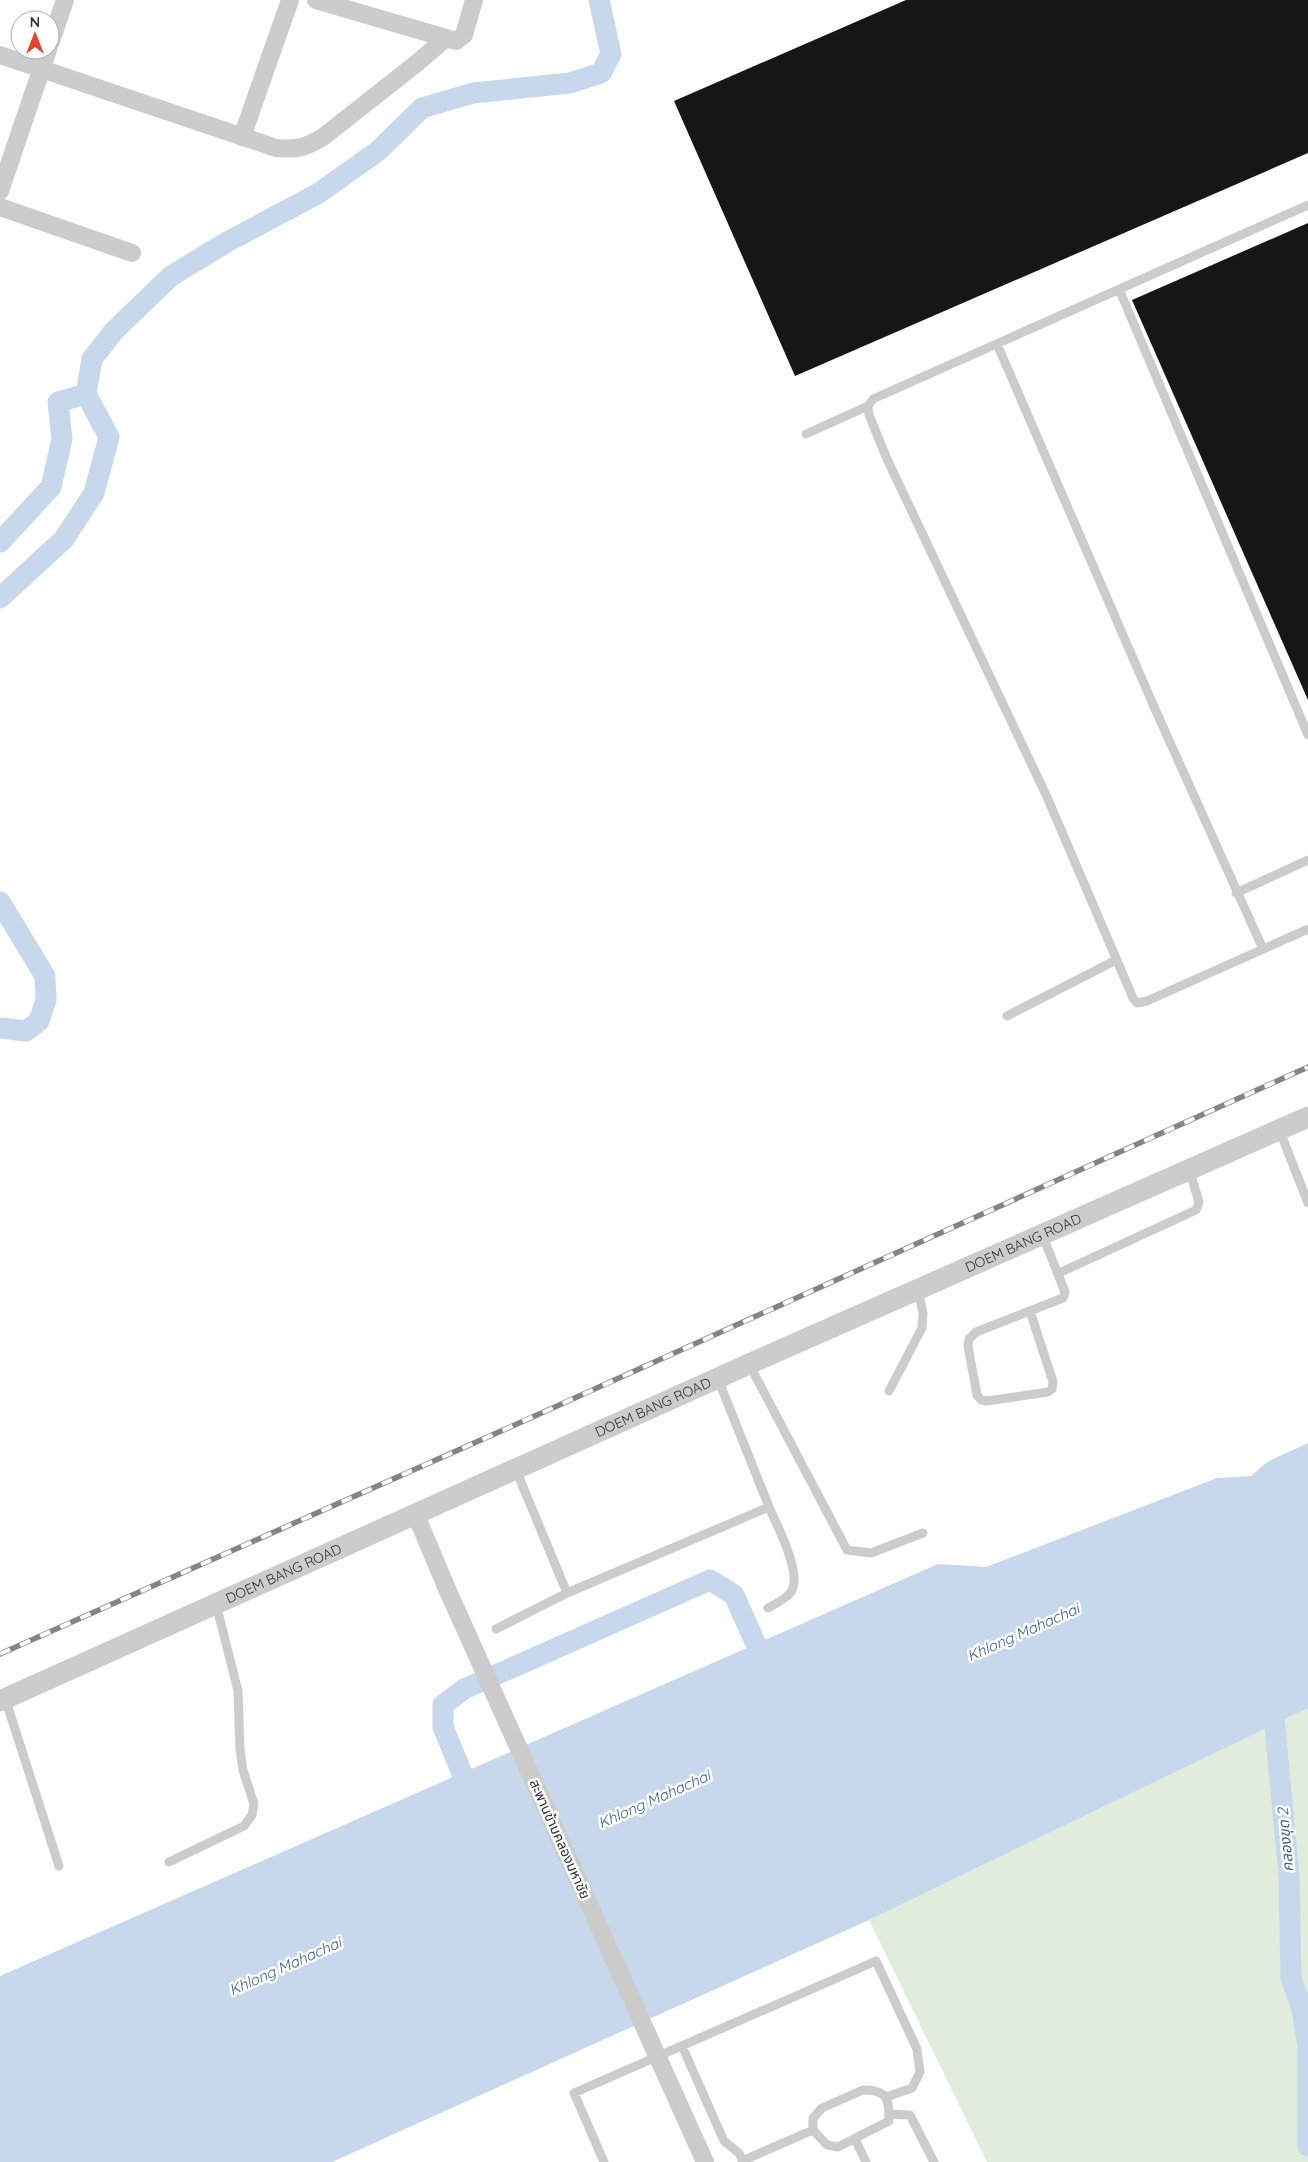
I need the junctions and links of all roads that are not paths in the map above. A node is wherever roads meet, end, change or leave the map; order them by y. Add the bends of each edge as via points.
1 (65, 0) edge
2 (290, 0) edge
3 (316, 0) edge
4 (474, 0) edge
5 (60, 15) edge
6 (444, 39) junction
7 (0, 55) edge
8 (45, 60) edge
9 (42, 69) junction
10 (242, 136) junction
11 (0, 191) edge
12 (1308, 206) edge
13 (0, 207) edge
14 (132, 253) dead end
15 (1119, 290) junction
16 (996, 344) junction
17 (868, 406) junction
18 (806, 434) dead end
19 (1308, 735) edge
20 (1308, 860) edge
21 (1236, 893) junction
22 (1308, 929) edge
23 (1263, 949) junction
24 (1116, 960) junction
25 (1007, 1016) dead end
26 (1308, 1116) edge
27 (1279, 1129) junction
28 (1189, 1169) junction
29 (1308, 1202) edge
30 (1042, 1234) junction
31 (1059, 1273) junction
32 (918, 1289) junction
33 (1030, 1311) junction
34 (749, 1364) junction
35 (718, 1379) junction
36 (889, 1391) dead end
37 (516, 1470) junction
38 (769, 1507) junction
39 (416, 1515) junction
40 (924, 1533) dead end
41 (567, 1593) junction
42 (216, 1603) junction
43 (768, 1608) dead end
44 (496, 1629) dead end
45 (3, 1700) edge
46 (169, 1862) dead end
47 (58, 1866) dead end
48 (682, 2046) junction
49 (886, 2097) junction
50 (889, 2114) junction
51 (813, 2130) junction
52 (855, 2139) junction
53 (604, 2162) edge
54 (705, 2162) edge
55 (742, 2162) edge
56 (866, 2162) edge
57 (934, 2162) edge

1 - 5 street
2 - 10 street
3 - 6 street
4 - 6 street via 464,36 456,42
6 - 10 street via 309,146 295,150 276,148
7 - 9 street
8 - 9 street
9 - 10 street
9 - 11 street
12 - 15 lane
13 - 14 street
15 - 16 lane
15 - 19 lane
16 - 17 lane via 873,398
16 - 21 lane
17 - 18 lane
17 - 24 lane via 887,459 1047,798
20 - 21 lane
21 - 23 lane
22 - 23 lane
23 - 24 lane via 1137,1003
24 - 25 lane
26 - 27 street, DOEM BANG ROAD
27 - 28 street, DOEM BANG ROAD
27 - 29 lane
28 - 30 street, DOEM BANG ROAD
28 - 31 lane via 1200,1202 1196,1210
30 - 31 lane
30 - 32 street, DOEM BANG ROAD
31 - 33 lane via 1065,1292 1063,1298
32 - 34 street, DOEM BANG ROAD
32 - 36 lane via 924,1313 922,1328
33 - 33 lane via 976,1332 969,1339 977,1395 981,1400 1052,1390 1053,1382
34 - 35 street, DOEM BANG ROAD
34 - 40 lane via 847,1550 871,1553
35 - 37 street, DOEM BANG ROAD
35 - 38 lane
37 - 39 street, DOEM BANG ROAD
37 - 41 lane
38 - 41 lane
38 - 43 lane via 787,1550 794,1583 784,1599
39 - 42 street, DOEM BANG ROAD
39 - 54 street, สะพานข้ามคลองมหาชัย
41 - 44 lane
42 - 45 street, DOEM BANG ROAD
42 - 46 lane via 238,1691 240,1750 254,1804 252,1815 244,1826
45 - 47 lane
48 - 49 lane via 876,1961 917,2049 920,2072 912,2088
48 - 53 lane via 574,2092
48 - 55 lane via 724,2141
49 - 50 lane
49 - 51 lane via 876,2090 863,2090 822,2108 813,2118
50 - 52 lane via 889,2121
50 - 57 lane via 910,2115
51 - 52 lane via 827,2145 838,2147
51 - 55 lane
52 - 56 lane

